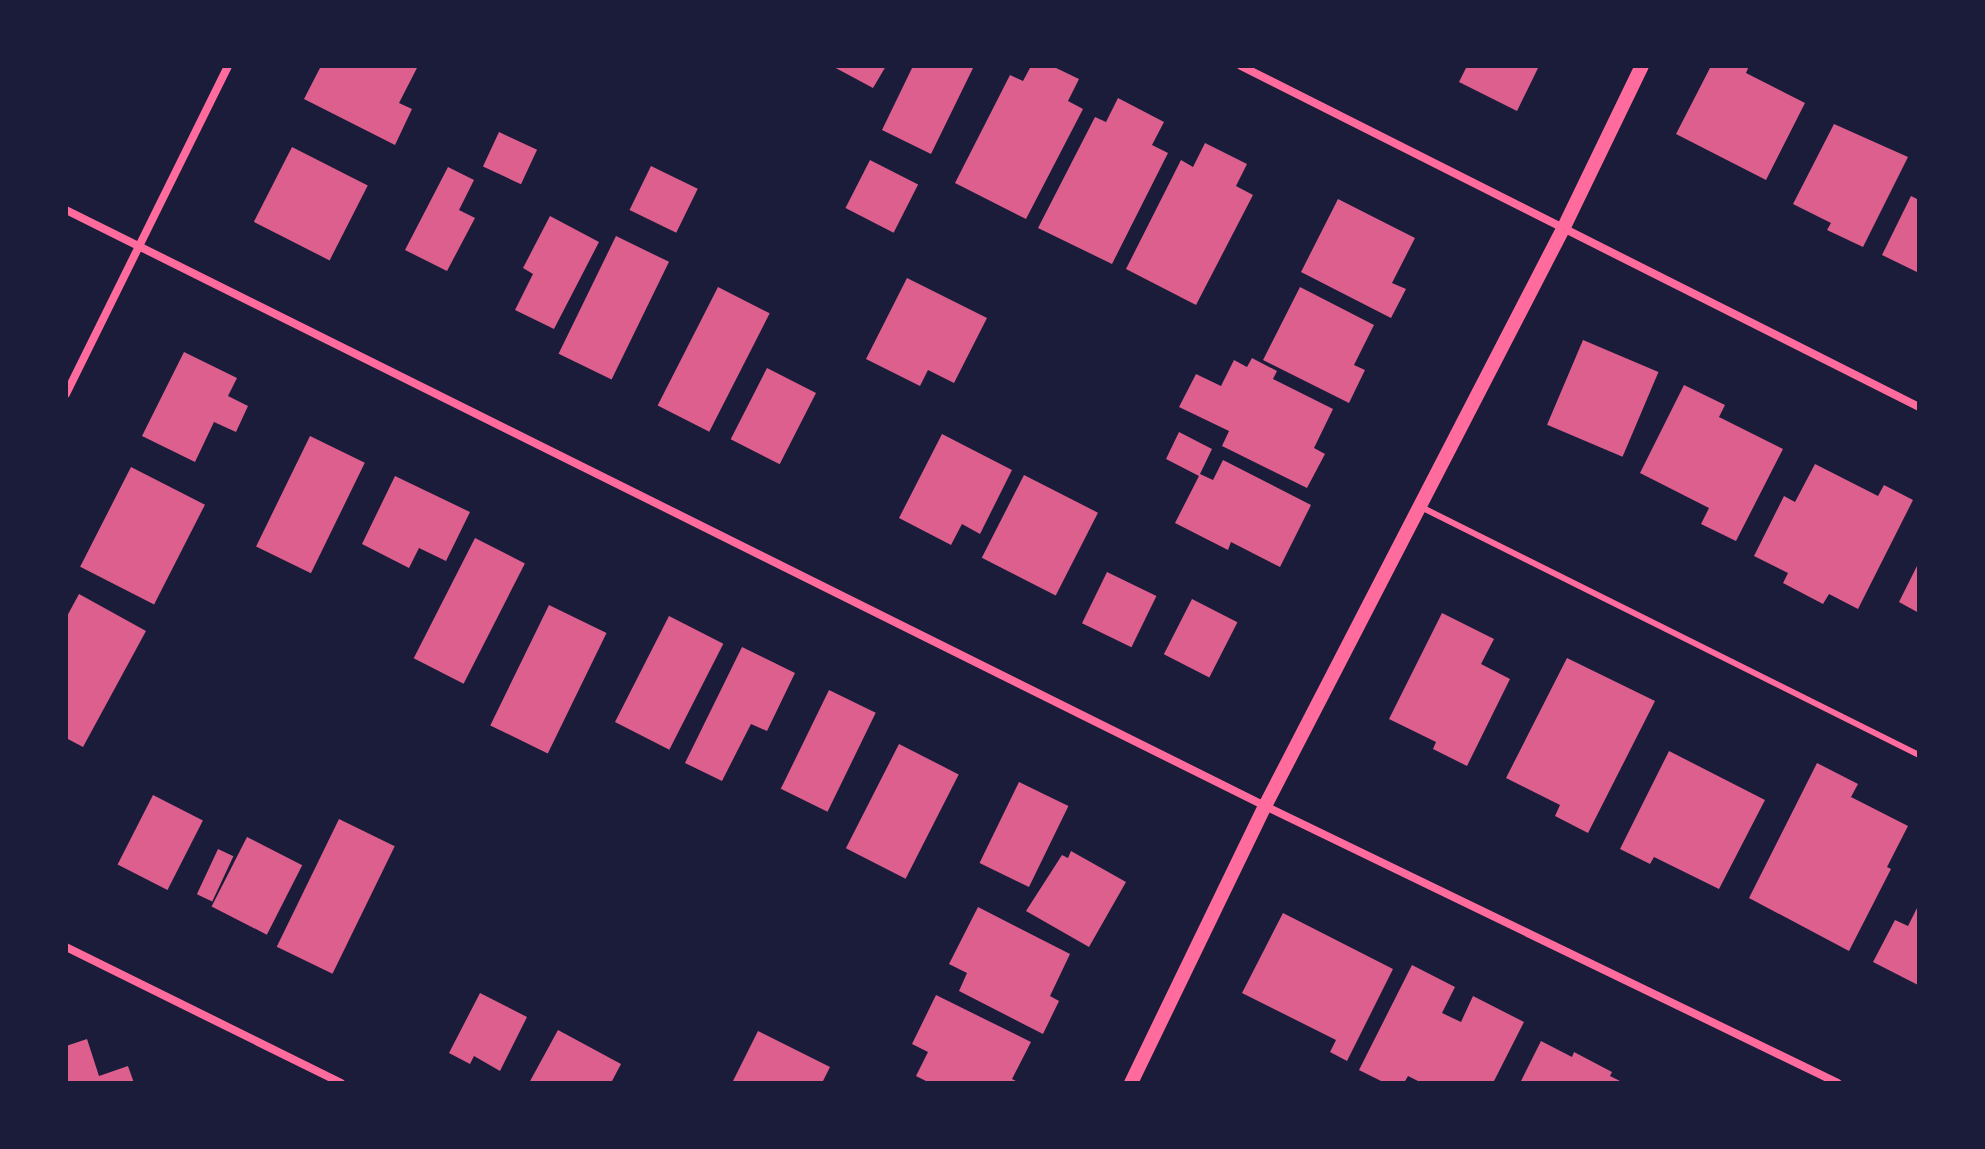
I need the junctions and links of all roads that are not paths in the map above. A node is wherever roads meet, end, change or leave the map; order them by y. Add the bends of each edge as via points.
1 (228, 66) edge
2 (1241, 66) edge
3 (1642, 66) edge
4 (66, 210) edge
5 (1564, 227) junction
6 (141, 247) junction
7 (66, 394) edge
8 (1919, 407) edge
9 (1420, 506) junction
10 (1919, 755) edge
11 (1265, 806) junction
12 (66, 947) edge
13 (1136, 1081) edge
14 (341, 1083) edge
15 (1838, 1083) edge

1 - 6 street
2 - 5 street
3 - 5 street
4 - 6 street
5 - 8 street
5 - 9 street
6 - 7 street
6 - 11 street
9 - 10 lane
9 - 11 street
11 - 13 street
11 - 15 street
12 - 14 street

